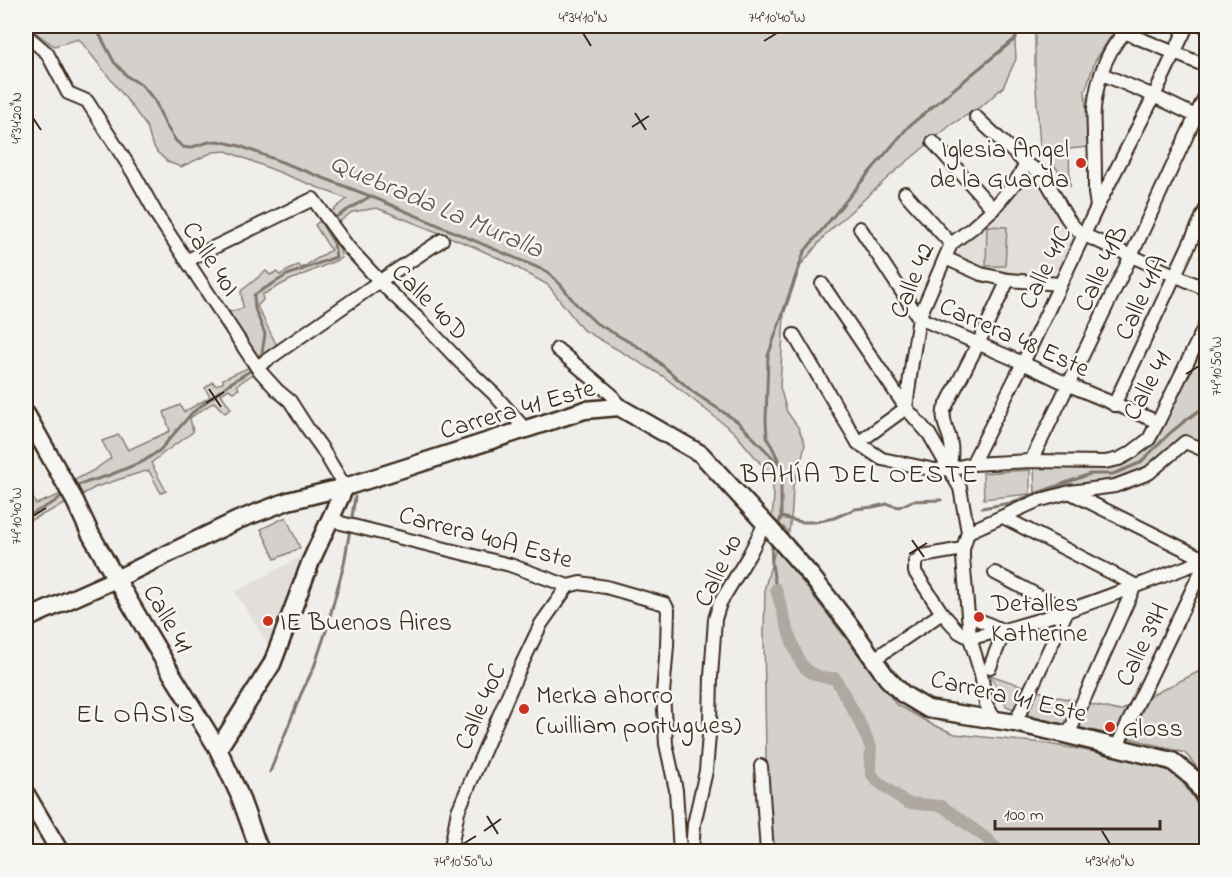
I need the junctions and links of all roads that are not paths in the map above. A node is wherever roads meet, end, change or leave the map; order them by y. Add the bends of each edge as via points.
1 (1187, 26) edge
2 (1128, 29) edge
3 (26, 35) edge
4 (1175, 52) junction
5 (1206, 66) edge
6 (1102, 74) junction
7 (1206, 94) edge
8 (1154, 96) junction
9 (976, 117) dead end
10 (1201, 119) edge
11 (933, 142) dead end
12 (1026, 164) junction
13 (905, 193) dead end
14 (1097, 207) junction
15 (993, 209) junction
16 (1206, 209) edge
17 (860, 228) dead end
18 (1084, 235) junction
19 (442, 240) dead end
20 (951, 244) junction
21 (1131, 256) junction
22 (945, 258) junction
23 (188, 260) junction
24 (1175, 275) junction
25 (1008, 280) junction
26 (380, 281) junction
27 (822, 284) dead end
28 (1060, 284) junction
29 (1206, 289) edge
30 (919, 318) junction
31 (1206, 324) edge
32 (794, 335) dead end
33 (978, 345) junction
34 (557, 349) dead end
35 (253, 362) junction
36 (1023, 363) junction
37 (1069, 385) junction
38 (1114, 405) junction
39 (619, 407) junction
40 (906, 408) junction
41 (26, 414) edge
42 (1158, 423) junction
43 (525, 429) junction
44 (858, 443) junction
45 (1206, 451) edge
46 (1031, 461) junction
47 (972, 464) junction
48 (949, 469) junction
49 (345, 487) junction
50 (1070, 492) junction
51 (1003, 518) junction
52 (336, 520) junction
53 (768, 526) junction
54 (968, 532) junction
55 (963, 549) junction
56 (1206, 560) edge
57 (995, 573) dead end
58 (116, 579) junction
59 (1135, 585) junction
60 (567, 586) junction
61 (1067, 610) junction
62 (942, 613) junction
63 (968, 615) junction
64 (26, 620) edge
65 (1004, 631) junction
66 (970, 638) junction
67 (874, 659) junction
68 (990, 667) dead end
69 (995, 720) junction
70 (1015, 723) junction
71 (1068, 735) junction
72 (1117, 747) junction
73 (219, 749) junction
74 (761, 766) dead end
75 (26, 794) edge
76 (1206, 798) edge
77 (60, 852) edge
78 (261, 852) edge
79 (450, 852) edge
80 (680, 852) edge
81 (692, 852) edge
82 (767, 852) edge

1 - 4 street, Calle 41C
2 - 4 street
2 - 6 street via 1109,54
3 - 23 street, Calle 40I via 47,53 68,93 87,101
4 - 5 street
4 - 8 street, Calle 41C
6 - 8 street
6 - 14 street via 1094,110
7 - 10 street, Calle 41B
8 - 10 street
8 - 14 street, Calle 41C
9 - 12 street
10 - 21 street, Calle 41B
11 - 15 street
12 - 15 street, Calle 42
12 - 18 street via 1042,175 1067,220
13 - 20 street
14 - 18 street, Calle 41C
15 - 20 street, Calle 42
16 - 24 street, Calle 41A
17 - 30 street, Carrera 48 Este
18 - 21 street
18 - 28 street, Calle 41C
19 - 26 street
20 - 22 street, Calle 42
21 - 24 street
21 - 37 street, Calle 41B
22 - 25 street via 981,274
22 - 30 street, Calle 42
23 - 26 street, Calle 40D via 313,199
23 - 35 street, Calle 40I
24 - 29 street
24 - 38 street, Calle 41A
25 - 28 street
25 - 33 street
26 - 35 street
26 - 43 street, Calle 40D
27 - 40 street
28 - 36 street, Calle 41C
30 - 33 street, Carrera 48 Este
30 - 40 street, Calle 42
31 - 42 street, Calle 41
32 - 44 street
33 - 36 street, Carrera 48 Este
33 - 48 street via 944,410 952,452
34 - 39 street via 612,395
35 - 49 street, Calle 40I via 290,401
36 - 37 street, Carrera 48 Este
36 - 47 street, Calle 41C
37 - 38 street, Carrera 48 Este
37 - 46 street, Calle 41B
38 - 42 street, Carrera 48 Este
39 - 43 street, Carrera 41 Este via 585,410
39 - 53 street, Carrera 41 Este via 701,454
40 - 44 street
40 - 48 street via 929,434
41 - 58 street, Calle 41
42 - 46 street, Calle 41 via 1149,439 1119,459
43 - 49 street, Carrera 41 Este
44 - 48 street via 882,459 935,470
45 - 50 street via 1185,442 1149,473 1116,486
46 - 47 street
47 - 48 street
48 - 54 street via 960,488
49 - 52 street
49 - 58 street, Carrera 41 Este via 288,501 238,520
50 - 51 street via 1037,501
50 - 56 street
51 - 54 street
51 - 59 street
52 - 60 street, Carrera 40A Este via 510,565
52 - 73 street via 311,561 272,664
53 - 67 street, Carrera 41 Este
53 - 81 street, Calle 40 via 720,603 715,619 706,771
54 - 55 street
55 - 62 street via 922,556 915,562 915,572
55 - 63 street
56 - 59 street
56 - 72 street, Calle 39H
57 - 61 street
58 - 64 street, Carrera 41 Este
58 - 73 street, Calle 41
59 - 61 street
59 - 71 street
60 - 79 street, Calle 40C via 518,672 458,811
60 - 80 street, Carrera 40A Este via 580,583 606,587 665,604 668,610 663,693
61 - 65 street
61 - 70 street
62 - 66 street
62 - 67 street
63 - 65 street
63 - 66 street
65 - 66 street
65 - 68 street
66 - 69 street via 986,704
67 - 69 street, Carrera 41 Este via 903,694 926,708
69 - 70 street, Carrera 41 Este
70 - 71 street, Carrera 41 Este
71 - 72 street, Carrera 41 Este
72 - 76 street, Carrera 41 Este via 1172,761 1193,778
73 - 78 street, Calle 41
74 - 82 street
75 - 77 street

